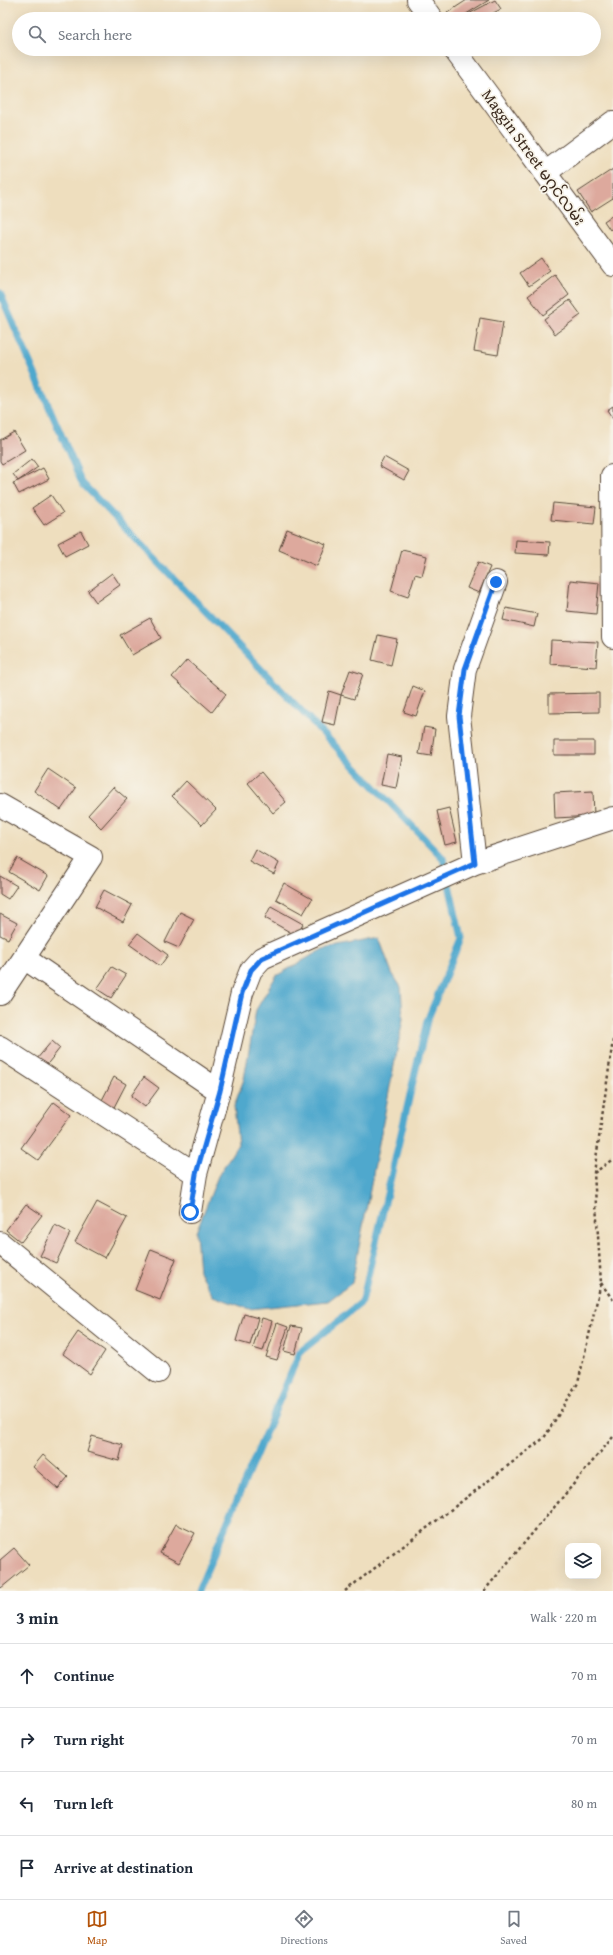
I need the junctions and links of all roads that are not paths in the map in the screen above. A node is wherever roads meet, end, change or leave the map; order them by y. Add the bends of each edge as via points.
1 (418, 0) edge
2 (427, 12) edge
3 (459, 56) edge
4 (613, 122) edge
5 (545, 173) junction
6 (613, 265) edge
7 (612, 476) dead end
8 (496, 582) dead end
9 (613, 637) edge
10 (0, 805) edge
11 (613, 818) edge
12 (475, 863) junction
13 (24, 958) junction
14 (0, 994) edge
15 (0, 1047) edge
16 (220, 1091) junction
17 (196, 1174) junction
18 (190, 1212) dead end
19 (0, 1243) edge
20 (158, 1372) dead end

1 - 2 street
3 - 5 street, Maggin Street မဂ္ဂင်လမ်း
4 - 5 street
5 - 6 street, Maggin Street မဂ္ဂင်လမ်း
7 - 9 street
8 - 12 street via 465,669 460,696 459,716
10 - 13 street via 91,857
11 - 12 street
12 - 16 street via 262,958 251,970 242,993
13 - 14 street
13 - 16 street
15 - 17 street
16 - 17 street
17 - 18 street
19 - 20 street

